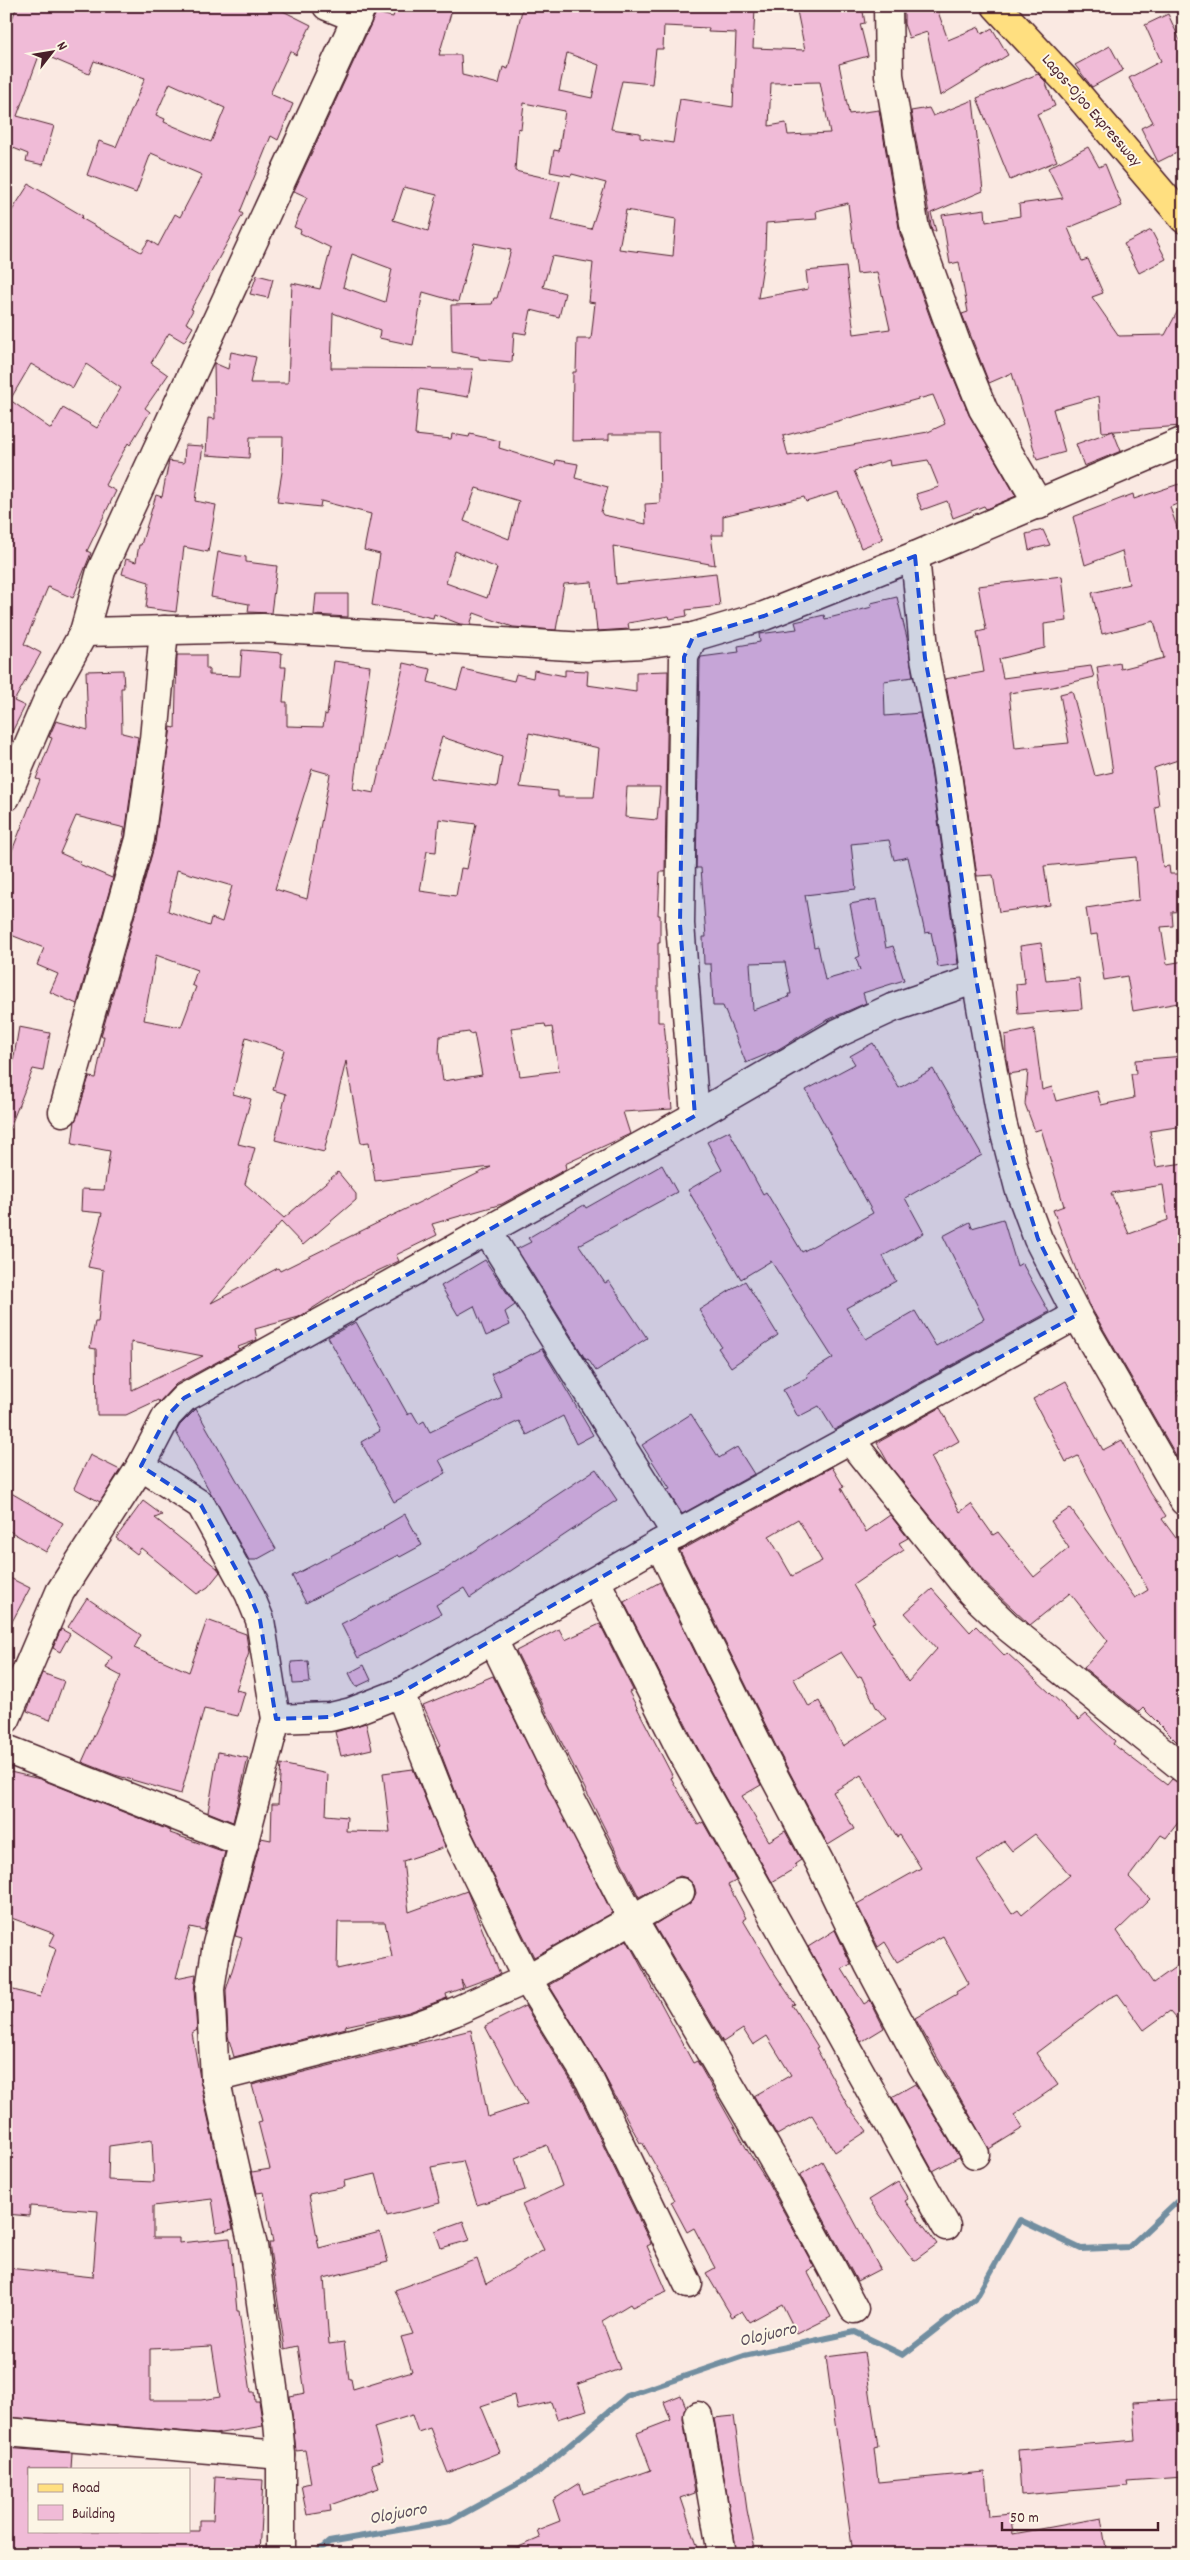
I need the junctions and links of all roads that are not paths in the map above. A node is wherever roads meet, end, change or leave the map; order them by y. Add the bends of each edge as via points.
1 (327, 6) edge
2 (888, 6) edge
3 (996, 6) edge
4 (359, 12) edge
5 (1184, 219) edge
6 (1184, 441) edge
7 (1039, 505) junction
8 (915, 556) junction
9 (164, 630) junction
10 (84, 632) junction
11 (693, 637) junction
12 (6, 797) edge
13 (976, 979) junction
14 (63, 1112) dead end
15 (695, 1116) junction
16 (487, 1231) junction
17 (1077, 1315) junction
18 (850, 1440) junction
19 (141, 1466) junction
20 (1184, 1501) edge
21 (668, 1540) junction
22 (596, 1581) junction
23 (493, 1640) junction
24 (400, 1693) junction
25 (6, 1719) edge
26 (276, 1720) junction
27 (6, 1749) edge
28 (1184, 1769) edge
29 (244, 1843) junction
30 (680, 1892) dead end
31 (633, 1920) junction
32 (527, 1979) junction
33 (215, 2078) junction
34 (975, 2154) dead end
35 (946, 2226) dead end
36 (688, 2284) dead end
37 (854, 2308) dead end
38 (698, 2416) dead end
39 (6, 2432) edge
40 (281, 2455) junction
41 (281, 2554) edge
42 (722, 2554) edge

1 - 4 street
2 - 7 street via 889,75 915,229 983,409
3 - 5 main road, Lagos-Ojoo Expressway via 1068,83
4 - 10 street via 101,571
6 - 7 street
7 - 8 street
8 - 11 street via 764,616
8 - 13 street via 925,658 946,766
9 - 10 street
9 - 11 street via 263,628 586,647
9 - 14 street via 154,739 140,839
10 - 12 street via 51,692
11 - 15 street via 684,656 680,924
13 - 15 street via 892,1008 838,1033
13 - 17 street via 1002,1122 1020,1188 1038,1240
15 - 16 street
16 - 19 street via 184,1398 167,1416
16 - 21 street
17 - 18 street
17 - 20 street
18 - 21 street
18 - 28 street via 971,1592 1009,1628
19 - 25 street via 60,1592
19 - 26 street via 201,1505 249,1593 260,1620
21 - 22 street
21 - 34 street via 766,1761 922,2065
22 - 23 street
22 - 35 street via 685,1758
23 - 24 street
23 - 31 street
24 - 26 street via 330,1717
24 - 32 street via 454,1830
26 - 29 street
27 - 29 street
29 - 33 street via 217,1944 210,1989
30 - 31 street
31 - 32 street
31 - 37 street via 781,2173
32 - 33 street via 414,2027
32 - 36 street via 590,2081
33 - 40 street via 253,2246
38 - 42 street
39 - 40 street
40 - 41 street

